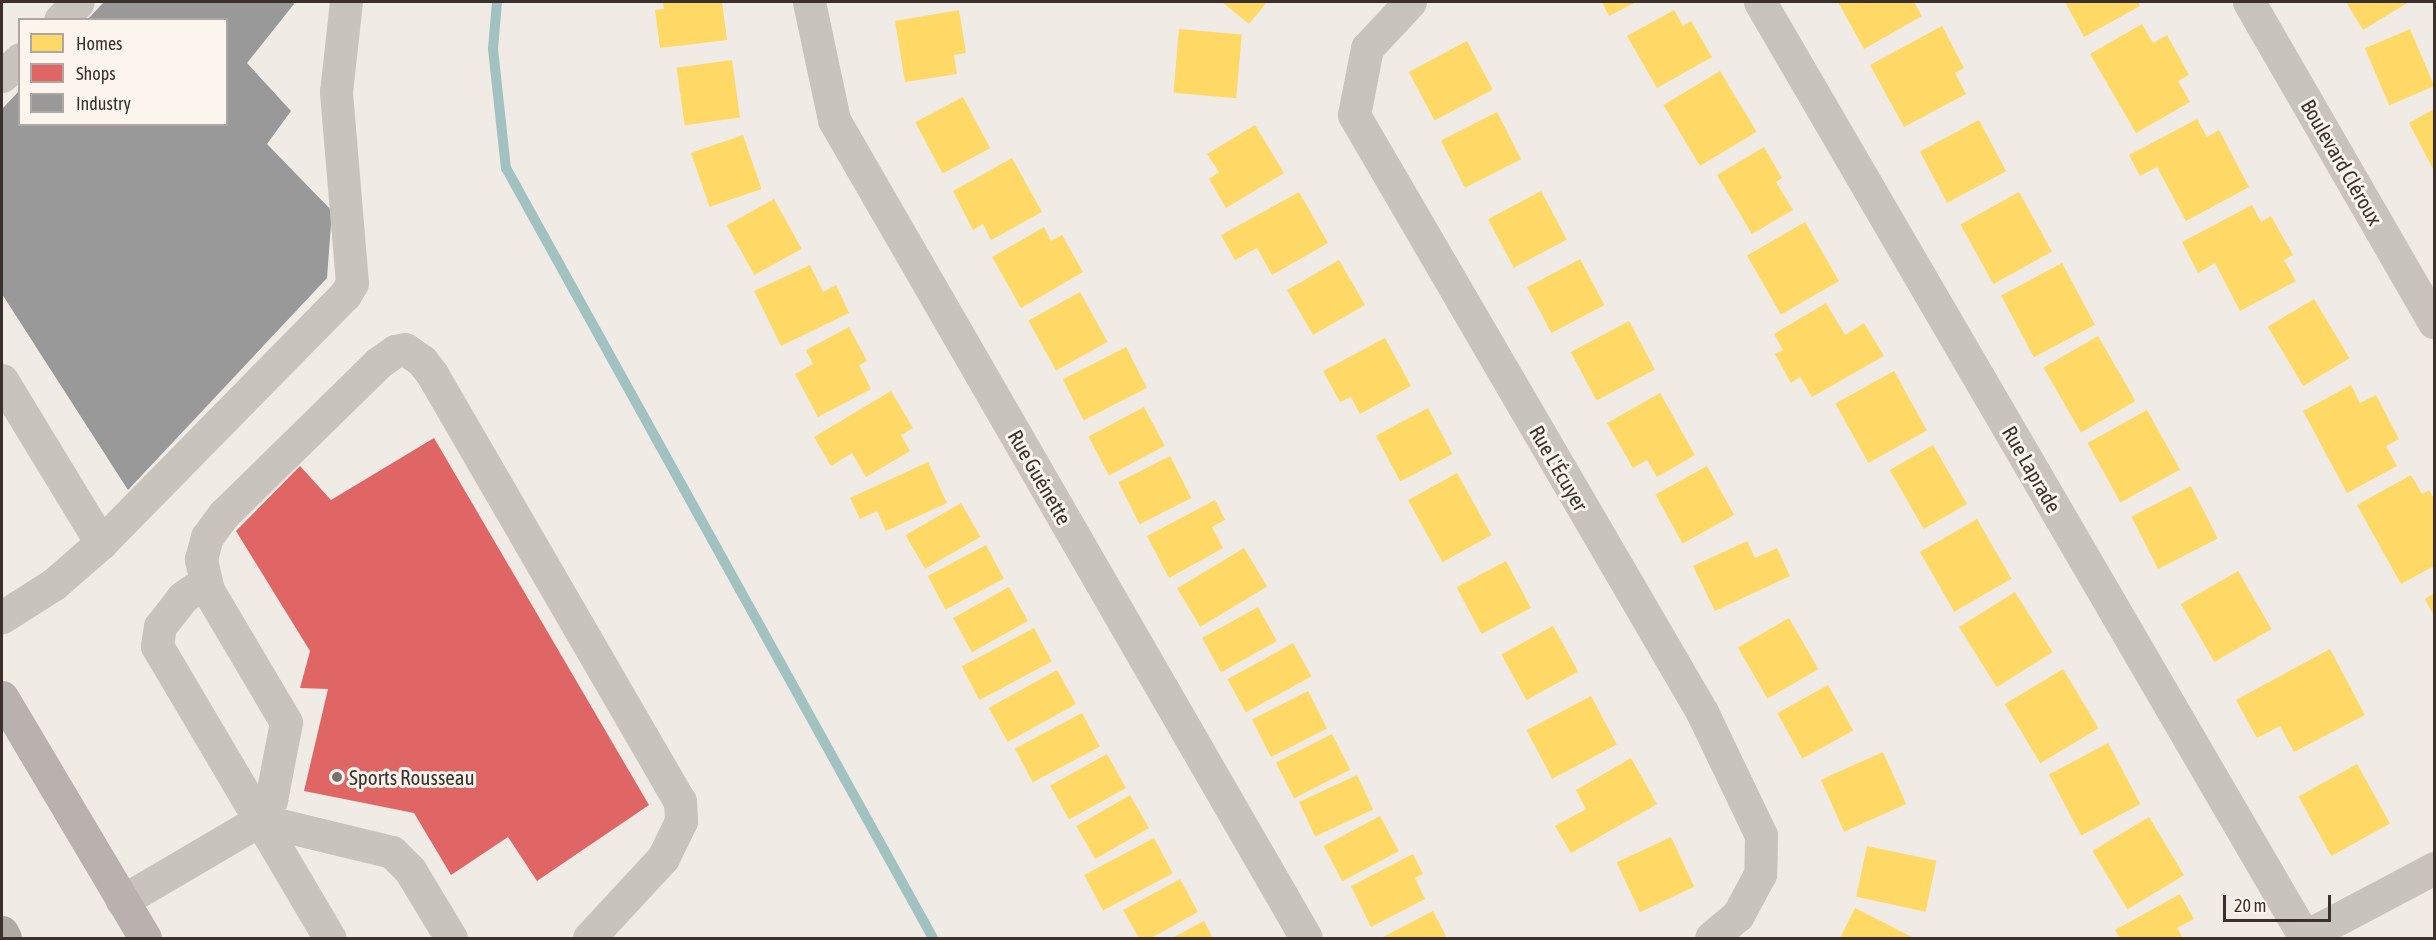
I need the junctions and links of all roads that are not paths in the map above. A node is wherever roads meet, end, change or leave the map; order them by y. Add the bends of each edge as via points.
1 (78, 2) edge
2 (346, 2) edge
3 (809, 2) edge
4 (1410, 2) edge
5 (1760, 2) edge
6 (2249, 2) edge
7 (62, 18) edge
8 (18, 61) edge
9 (2, 76) edge
10 (2434, 322) edge
11 (2, 380) edge
12 (101, 543) junction
13 (205, 582) junction
14 (2, 617) edge
15 (2, 697) edge
16 (260, 820) junction
17 (2434, 868) edge
18 (122, 901) junction
19 (2, 932) edge
20 (2303, 937) edge
21 (4, 939) edge
22 (144, 939) edge
23 (330, 939) edge
24 (451, 939) edge
25 (589, 939) edge
26 (1306, 939) edge
27 (1711, 939) edge

1 - 7 street
2 - 12 street via 336,93 352,283 345,295
3 - 26 street, Rue Guénette via 834,120
4 - 27 street, Rue L'Écuyer via 1367,48 1354,115 1702,712 1761,836 1760,874 1738,915
5 - 20 street, Rue Laprade
6 - 10 street, Boulevard Cléroux
8 - 9 street
11 - 12 street
12 - 14 street via 54,584
13 - 16 street via 286,722 271,800
13 - 16 street via 183,597 155,639
13 - 25 street via 203,548 224,514 386,356 405,349 422,360 680,801 681,821 663,858
15 - 18 main road
16 - 18 street
16 - 23 street
16 - 24 street via 392,852 410,870
17 - 20 street
18 - 22 main road
19 - 21 highway

